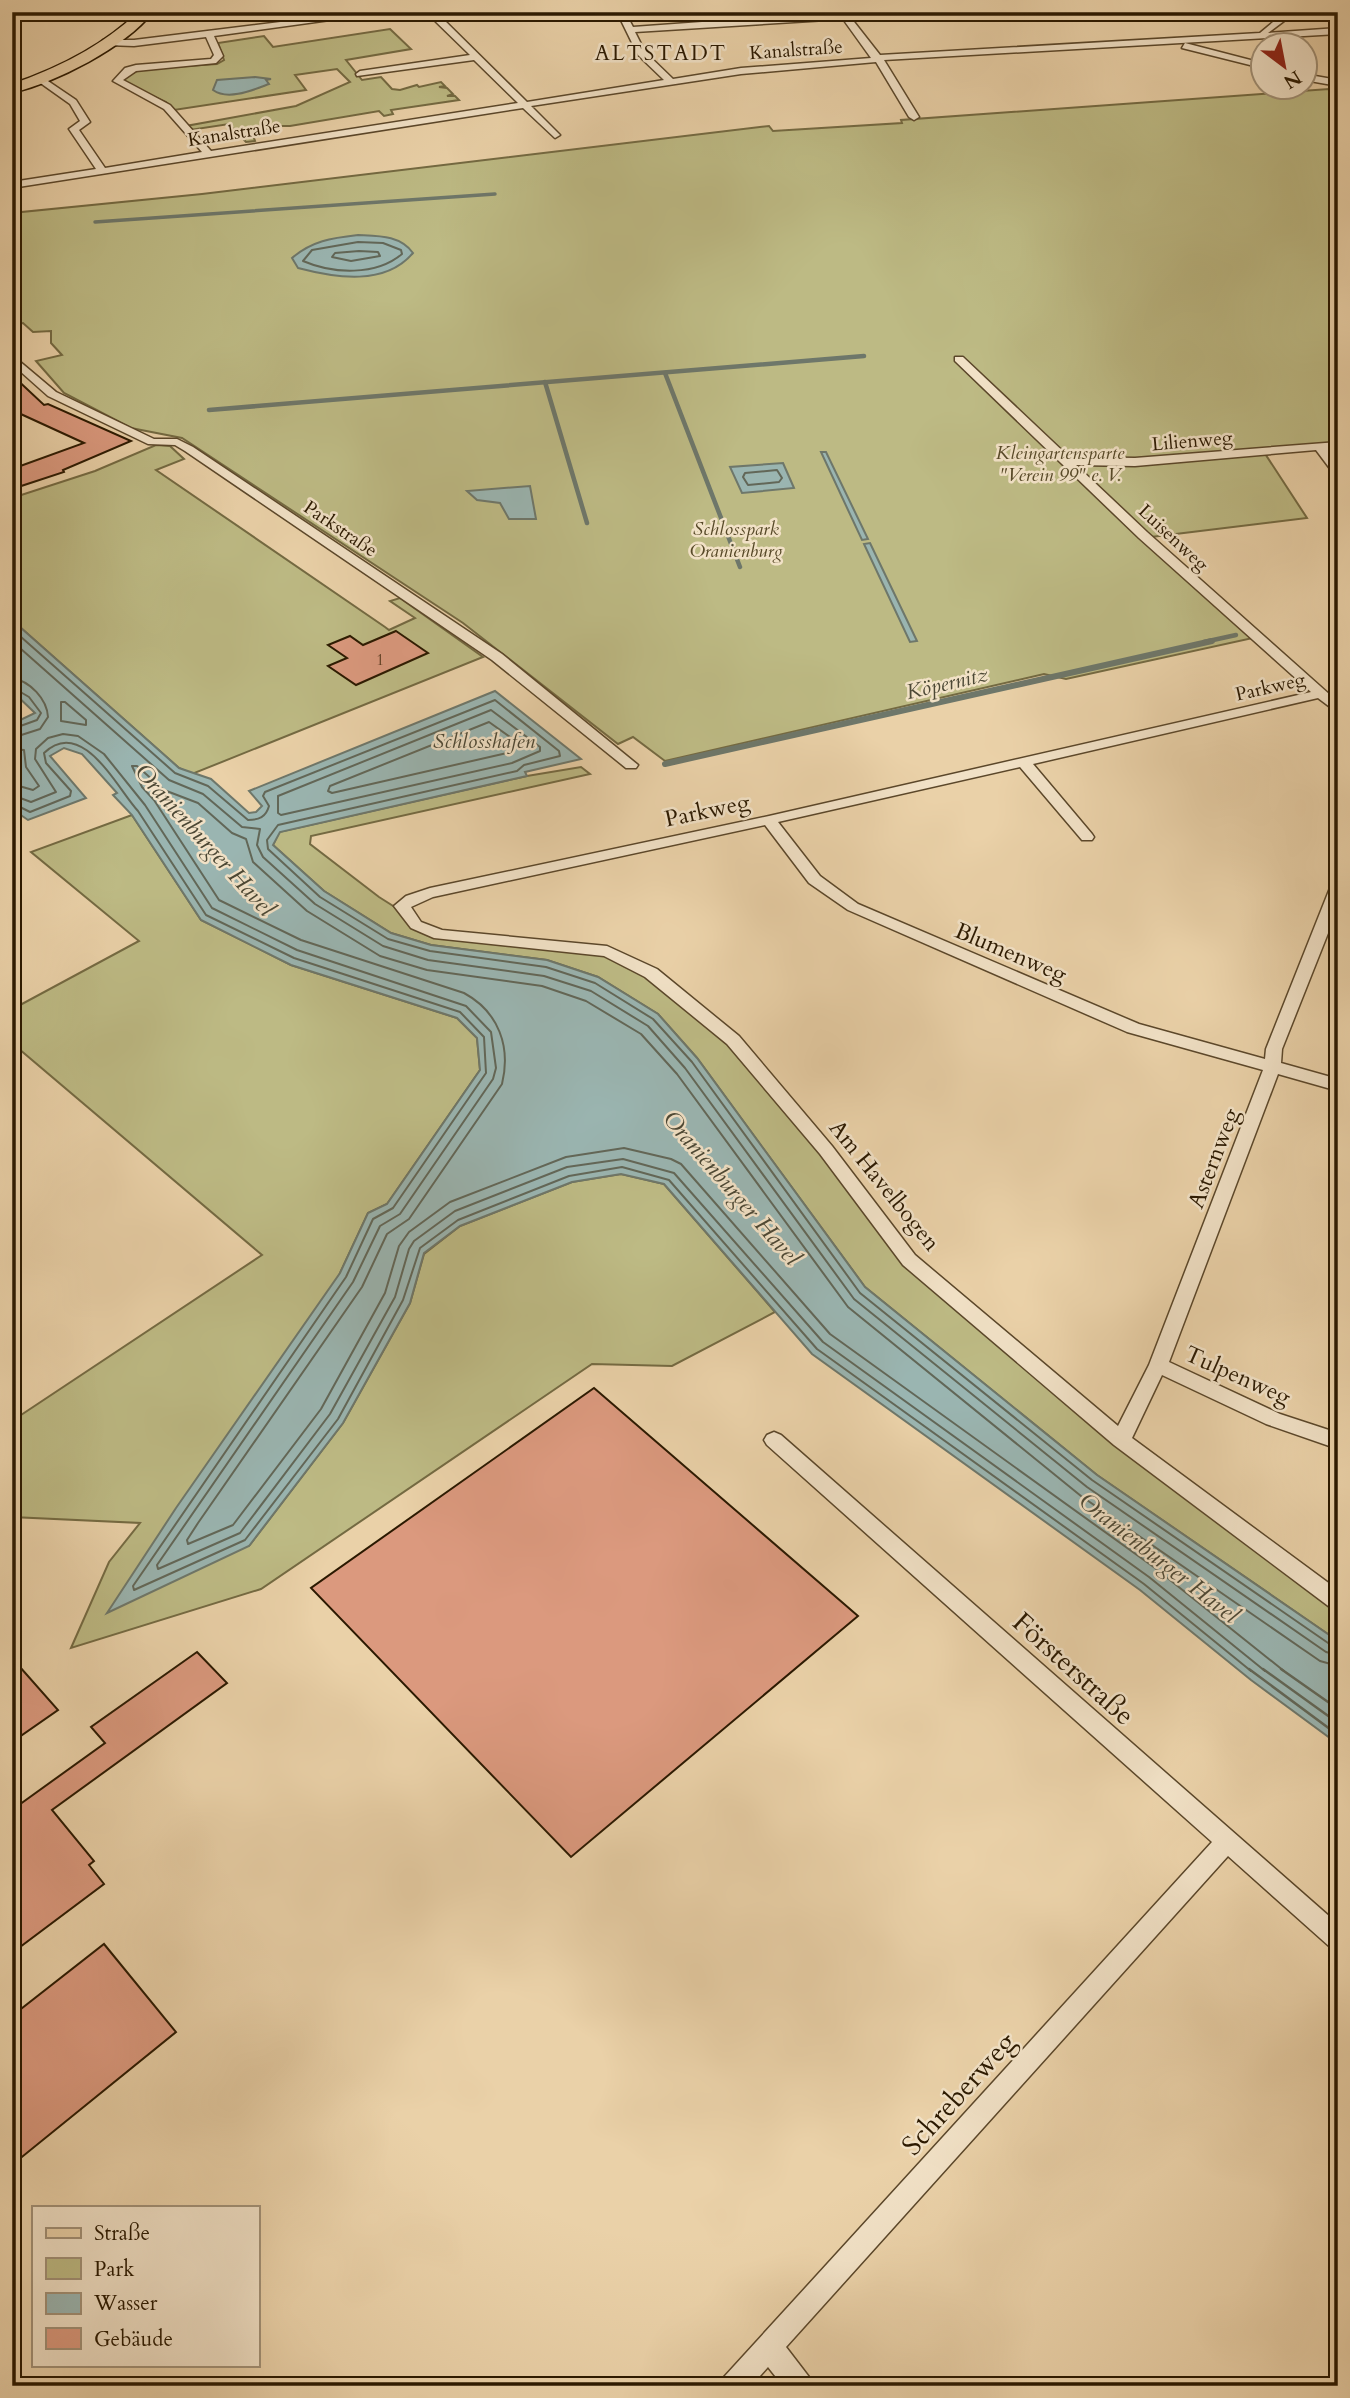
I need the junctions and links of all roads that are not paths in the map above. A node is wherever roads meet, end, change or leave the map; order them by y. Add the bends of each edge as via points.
1 (146, 12) edge
2 (384, 12) edge
3 (425, 12) edge
4 (621, 12) edge
5 (904, 12) edge
6 (1279, 12) edge
7 (436, 14) edge
8 (843, 15) edge
9 (630, 30) junction
10 (1338, 31) edge
11 (1263, 32) edge
12 (1318, 32) edge
13 (209, 35) junction
14 (1248, 37) edge
15 (106, 41) junction
16 (1177, 42) junction
17 (475, 57) junction
18 (879, 58) junction
19 (1248, 62) edge
20 (360, 75) dead end
21 (1318, 79) edge
22 (42, 80) junction
23 (671, 82) junction
24 (1338, 83) edge
25 (12, 89) edge
26 (523, 105) junction
27 (914, 117) dead end
28 (555, 135) dead end
29 (208, 153) junction
30 (102, 170) junction
31 (12, 185) edge
32 (12, 358) edge
33 (959, 359) dead end
34 (1338, 444) edge
35 (1319, 446) junction
36 (1068, 461) junction
37 (1338, 471) edge
38 (1320, 694) junction
39 (1338, 709) edge
40 (1023, 761) junction
41 (631, 765) dead end
42 (769, 820) junction
43 (1087, 837) dead end
44 (1338, 888) edge
45 (402, 906) joint
46 (1272, 1067) junction
47 (1338, 1085) edge
48 (1158, 1365) junction
49 (774, 1440) dead end
50 (1121, 1440) junction
51 (1338, 1441) edge
52 (1338, 1602) edge
53 (1227, 1841) junction
54 (1338, 1939) edge
55 (769, 2347) junction
56 (733, 2386) edge
57 (800, 2386) edge

1 - 15 main road
2 - 13 street
3 - 7 street
4 - 9 street
5 - 8 street
6 - 11 street via 1284,18
7 - 17 street
8 - 9 street
8 - 18 street
9 - 23 street via 641,53
10 - 12 street, Kanalstraße
13 - 15 street via 134,43
13 - 29 street via 219,56 213,61 136,68 117,81 167,107
14 - 16 street, Kanalstraße
15 - 22 main road
16 - 18 street, Kanalstraße
16 - 19 street
17 - 20 street
17 - 26 street
18 - 23 street, Kanalstraße
18 - 27 street
21 - 24 street
22 - 25 main road
22 - 30 street via 73,102 85,122 74,129
23 - 26 street, Kanalstraße
26 - 28 street
26 - 29 street, Kanalstraße
29 - 30 street, Kanalstraße
30 - 31 street, Kanalstraße
32 - 41 street, Parkstraße via 52,394 152,442 177,442 189,449 497,657
33 - 36 street, Luisenweg
34 - 35 street, Lilienweg
35 - 36 street, Lilienweg via 1135,462
35 - 37 street
36 - 38 street, Luisenweg
38 - 39 street, Luisenweg
38 - 40 street, Parkweg
40 - 42 street, Parkweg
40 - 43 street
42 - 45 street, Parkweg via 430,893
42 - 46 street, Blumenweg via 811,878 853,907 1133,1028
44 - 46 street, Asternweg via 1274,1049
45 - 50 street, Am Havelbogen via 416,925 439,934 607,951 651,973 733,1040 826,1150 909,1260
46 - 47 street, Blumenweg
46 - 48 street, Asternweg
48 - 50 street, Asternweg
48 - 51 street, Tulpenweg via 1273,1419
49 - 53 street, Försterstraße
50 - 52 street, Am Havelbogen
53 - 54 street, Försterstraße
53 - 55 street, Schreberweg
55 - 56 street, Schreberweg
55 - 57 street

